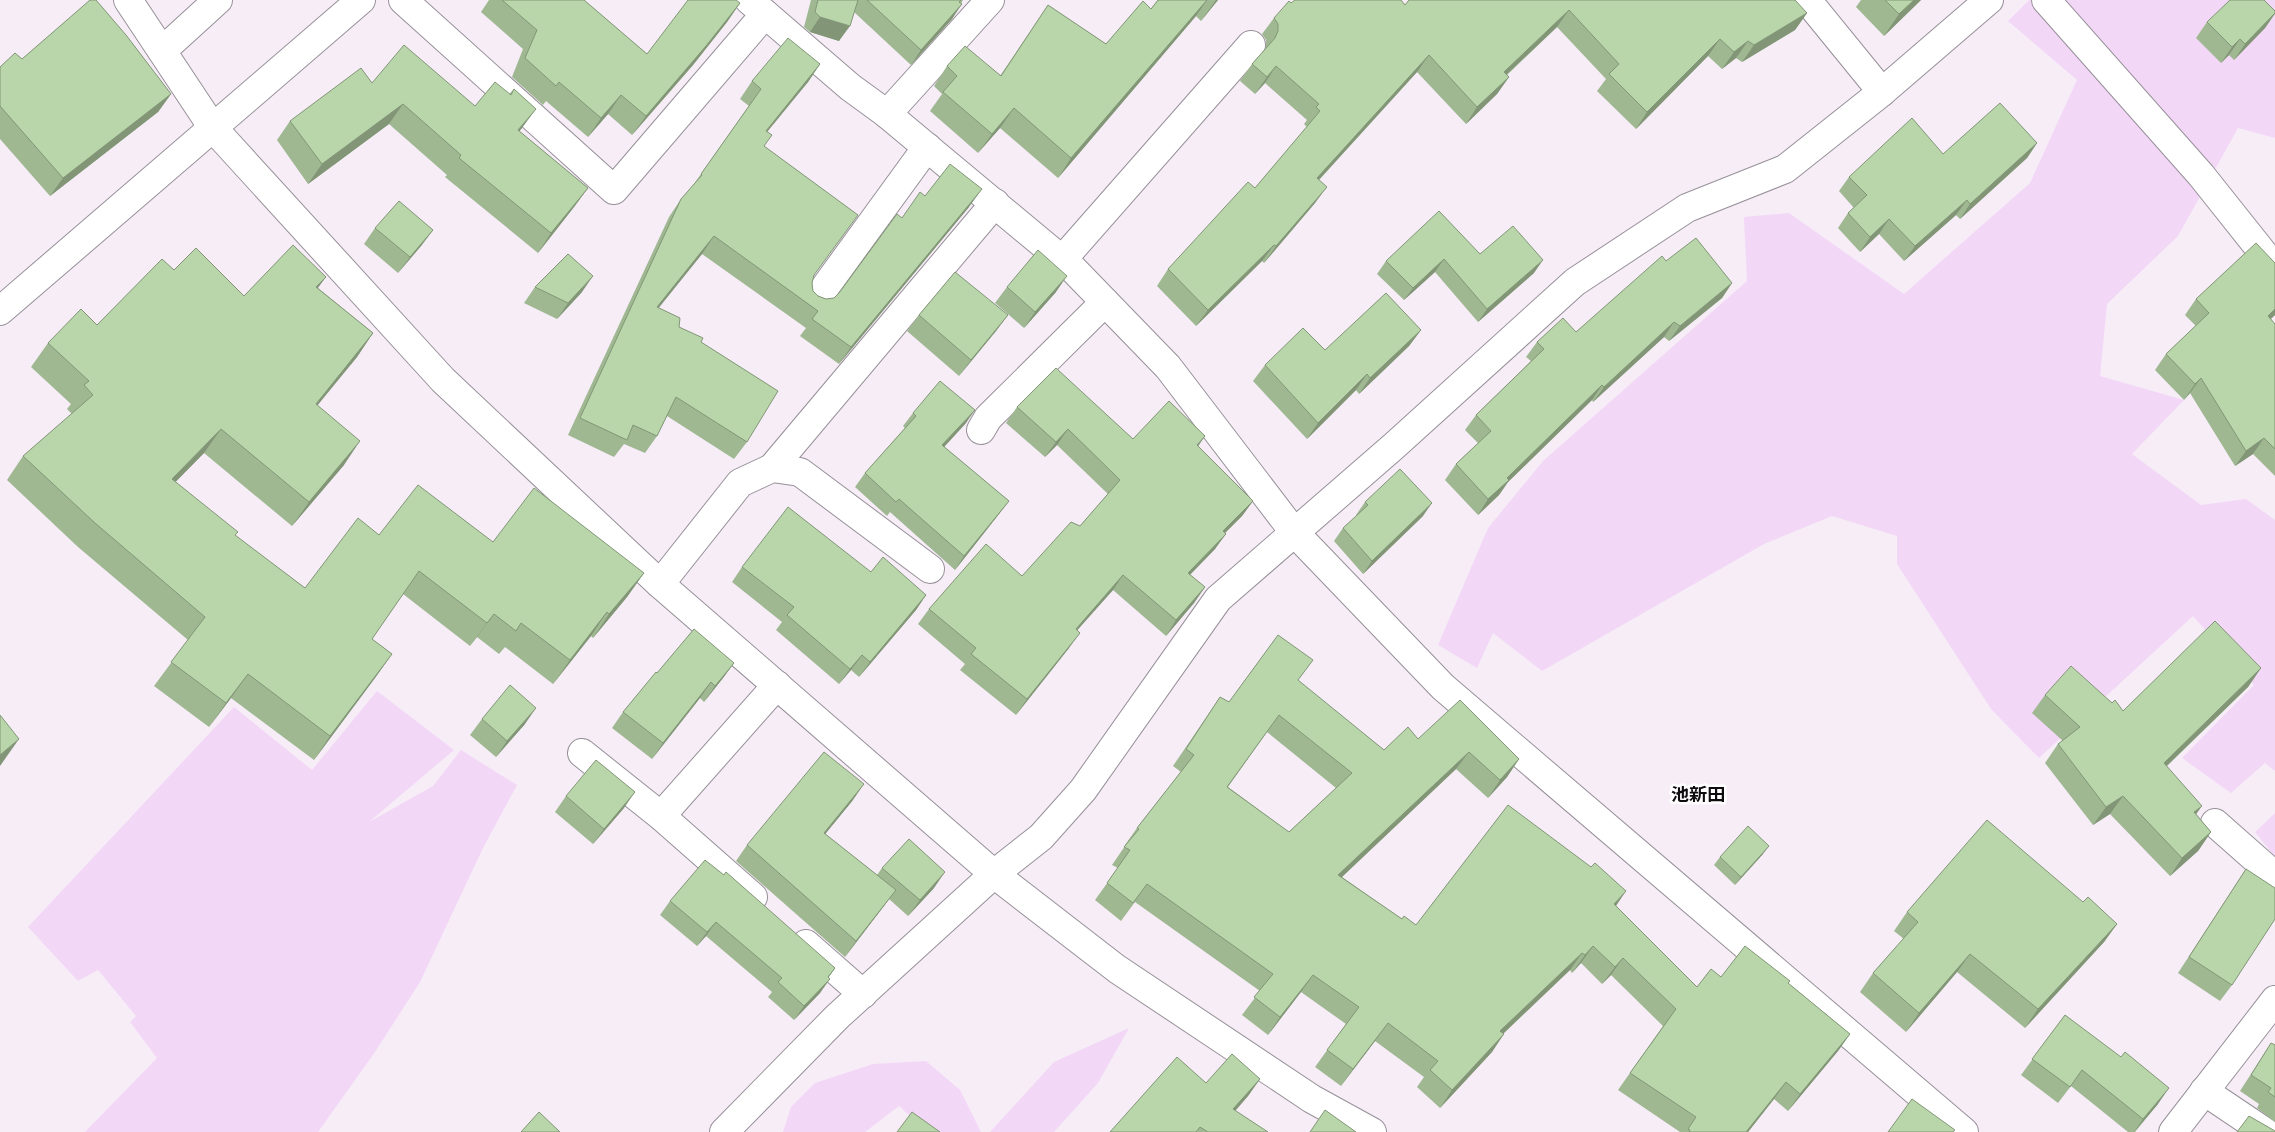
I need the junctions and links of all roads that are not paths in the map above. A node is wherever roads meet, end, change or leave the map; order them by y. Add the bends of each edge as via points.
1 (128, 0) edge
2 (218, 0) edge
3 (361, 0) edge
4 (403, 0) edge
5 (990, 0) edge
6 (1807, 0) edge
7 (1989, 0) edge
8 (2046, 0) edge
9 (757, 7) edge
10 (1251, 45) dead end
11 (162, 51) junction
12 (1882, 92) junction
13 (887, 114) junction
14 (213, 128) junction
15 (926, 147) junction
16 (995, 204) junction
17 (1062, 260) junction
18 (2275, 268) edge
19 (815, 301) edge
20 (1104, 302) junction
21 (0, 312) edge
22 (981, 430) dead end
23 (772, 468) junction
24 (1294, 532) junction
25 (930, 569) dead end
26 (660, 584) junction
27 (777, 685) junction
28 (582, 753) dead end
29 (661, 816) junction
30 (2215, 823) dead end
31 (994, 874) junction
32 (2275, 876) edge
33 (863, 994) junction
34 (2275, 1000) edge
35 (2204, 1091) junction
36 (724, 1132) edge
37 (1372, 1132) edge
38 (1964, 1132) edge
39 (2173, 1132) edge
40 (2265, 1132) edge

1 - 11 street
2 - 11 street
3 - 14 street
4 - 9 street via 614,190
5 - 13 street
6 - 12 street
7 - 12 street
8 - 18 street via 2201,175
9 - 13 street via 850,87
10 - 17 street
11 - 14 street
12 - 24 street via 1784,168 1687,208 1576,282
13 - 15 street
14 - 21 street
14 - 26 street via 443,380
15 - 16 street
15 - 19 street
16 - 17 street
16 - 23 street
17 - 20 street
20 - 22 street via 988,418
20 - 24 street via 1168,367
23 - 25 street via 800,472
23 - 26 street via 740,483
24 - 31 street via 1218,599 1084,790 1041,837
24 - 38 street via 1443,687
26 - 27 street
27 - 29 street
27 - 31 street
28 - 29 street
29 - 33 street
30 - 32 street
31 - 33 street
31 - 37 street via 1118,969 1312,1099
33 - 36 street
34 - 35 street
35 - 39 street
35 - 40 street

